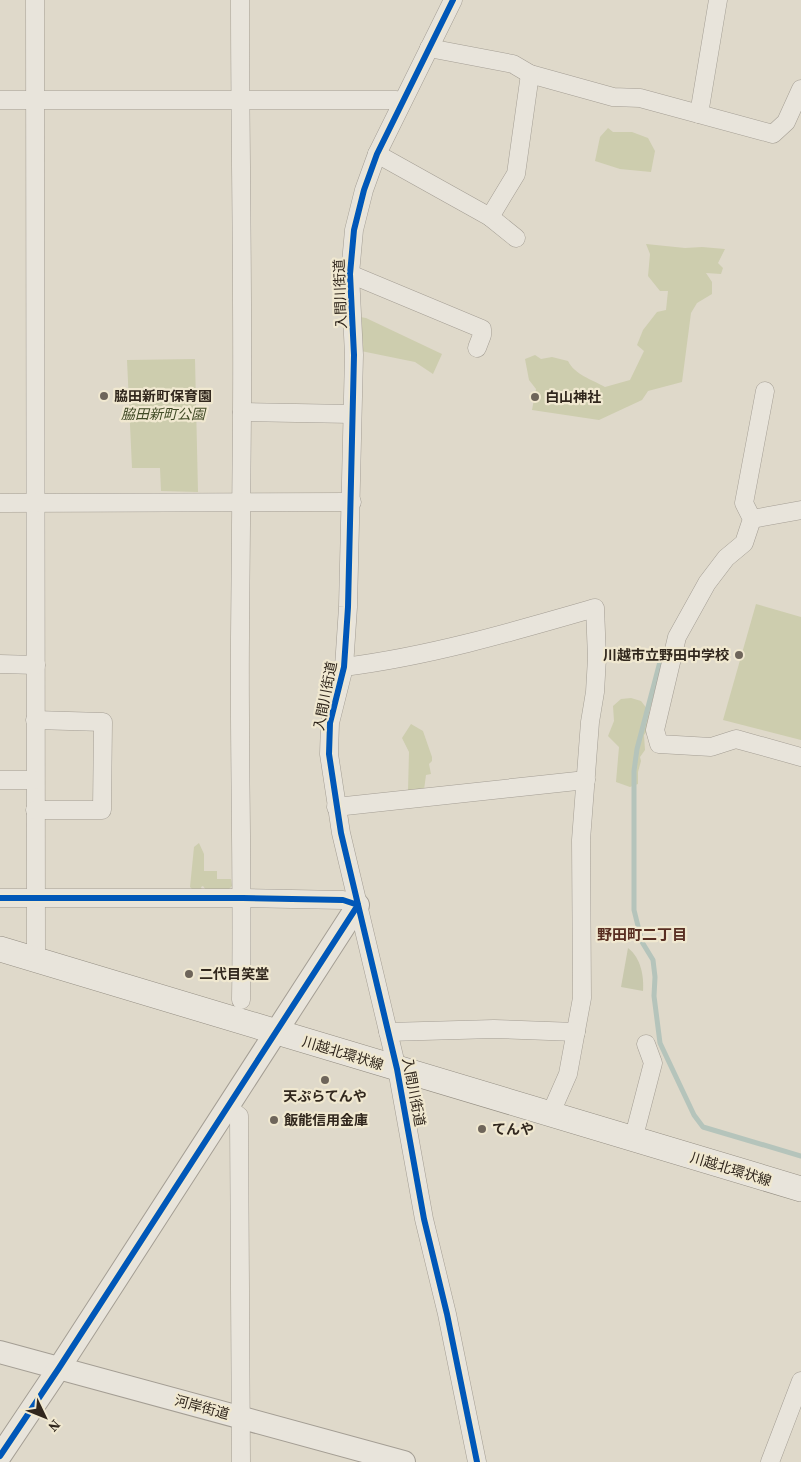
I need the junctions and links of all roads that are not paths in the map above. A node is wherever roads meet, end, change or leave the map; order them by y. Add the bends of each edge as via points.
1 (36, 0) edge
2 (240, 0) edge
3 (453, 0) edge
4 (718, 0) edge
5 (429, 48) junction
6 (530, 74) junction
7 (801, 89) edge
8 (0, 100) edge
9 (35, 101) junction
10 (239, 101) junction
11 (400, 102) junction
12 (698, 114) junction
13 (377, 154) junction
14 (490, 217) junction
15 (516, 238) dead end
16 (350, 274) junction
17 (477, 348) dead end
18 (765, 391) dead end
19 (242, 412) junction
20 (352, 414) junction
21 (36, 502) junction
22 (352, 502) junction
23 (0, 503) edge
24 (241, 504) junction
25 (801, 510) edge
26 (752, 519) junction
27 (0, 664) edge
28 (36, 665) junction
29 (344, 667) junction
30 (35, 720) junction
31 (801, 757) edge
32 (0, 780) edge
33 (35, 780) junction
34 (586, 780) junction
35 (336, 808) junction
36 (35, 810) junction
37 (0, 898) edge
38 (36, 898) junction
39 (243, 898) junction
40 (358, 905) junction
41 (0, 949) edge
42 (36, 960) junction
43 (240, 1000) dead end
44 (388, 1032) junction
45 (576, 1032) junction
46 (275, 1033) junction
47 (646, 1044) dead end
48 (397, 1070) junction
49 (227, 1107) junction
50 (550, 1115) junction
51 (633, 1140) junction
52 (801, 1189) edge
53 (0, 1352) edge
54 (59, 1368) junction
55 (801, 1381) edge
56 (241, 1417) junction
57 (0, 1456) edge
58 (241, 1462) edge
59 (404, 1462) edge
60 (477, 1462) edge
61 (770, 1462) edge

1 - 9 street
2 - 10 street
3 - 5 street, 入間川街道
4 - 12 street
5 - 6 street via 513,64
5 - 11 street, 入間川街道
6 - 12 street via 613,98 640,98
6 - 14 street via 516,174
7 - 12 street via 786,122 773,134
8 - 9 street
9 - 10 street
9 - 21 street
10 - 11 street
10 - 19 street
11 - 13 street, 入間川街道
13 - 14 street
13 - 16 street, 入間川街道 via 359,208
14 - 15 street
16 - 17 street via 482,329
16 - 20 street, 入間川街道 via 354,355
18 - 26 street via 744,503
19 - 20 street
19 - 24 street
20 - 22 street, 入間川街道
21 - 23 street
21 - 24 street
21 - 28 street
22 - 24 street
22 - 29 street, 入間川街道
24 - 39 street
25 - 26 street
26 - 31 street via 744,543 726,558 707,583 677,637 656,730 659,744 711,747 736,739
27 - 28 street
28 - 30 street
29 - 34 street via 408,658 595,608 596,675
29 - 35 street, 入間川街道 via 329,737
30 - 33 street
30 - 36 street via 103,722 102,810
32 - 33 street
33 - 36 street
34 - 35 street
34 - 45 street via 581,840 582,998
35 - 40 street, 入間川街道
36 - 38 street
37 - 38 street
38 - 39 street
38 - 42 street
39 - 40 street via 343,900
39 - 43 street
40 - 44 street, 入間川街道
40 - 46 street
41 - 42 main road, 川越北環状線
42 - 46 main road, 川越北環状線
44 - 45 street via 494,1029
44 - 48 street, 入間川街道
45 - 50 street via 568,1074
46 - 48 main road, 川越北環状線
46 - 49 street
47 - 51 street via 653,1063
48 - 50 main road, 川越北環状線
48 - 60 street, 入間川街道 via 424,1218
49 - 54 street
49 - 56 street via 239,1116
50 - 51 main road, 川越北環状線
51 - 52 main road, 川越北環状線
53 - 54 street, 河岸街道
54 - 56 street, 河岸街道
54 - 57 street
55 - 61 street
56 - 58 street
56 - 59 street, 河岸街道

